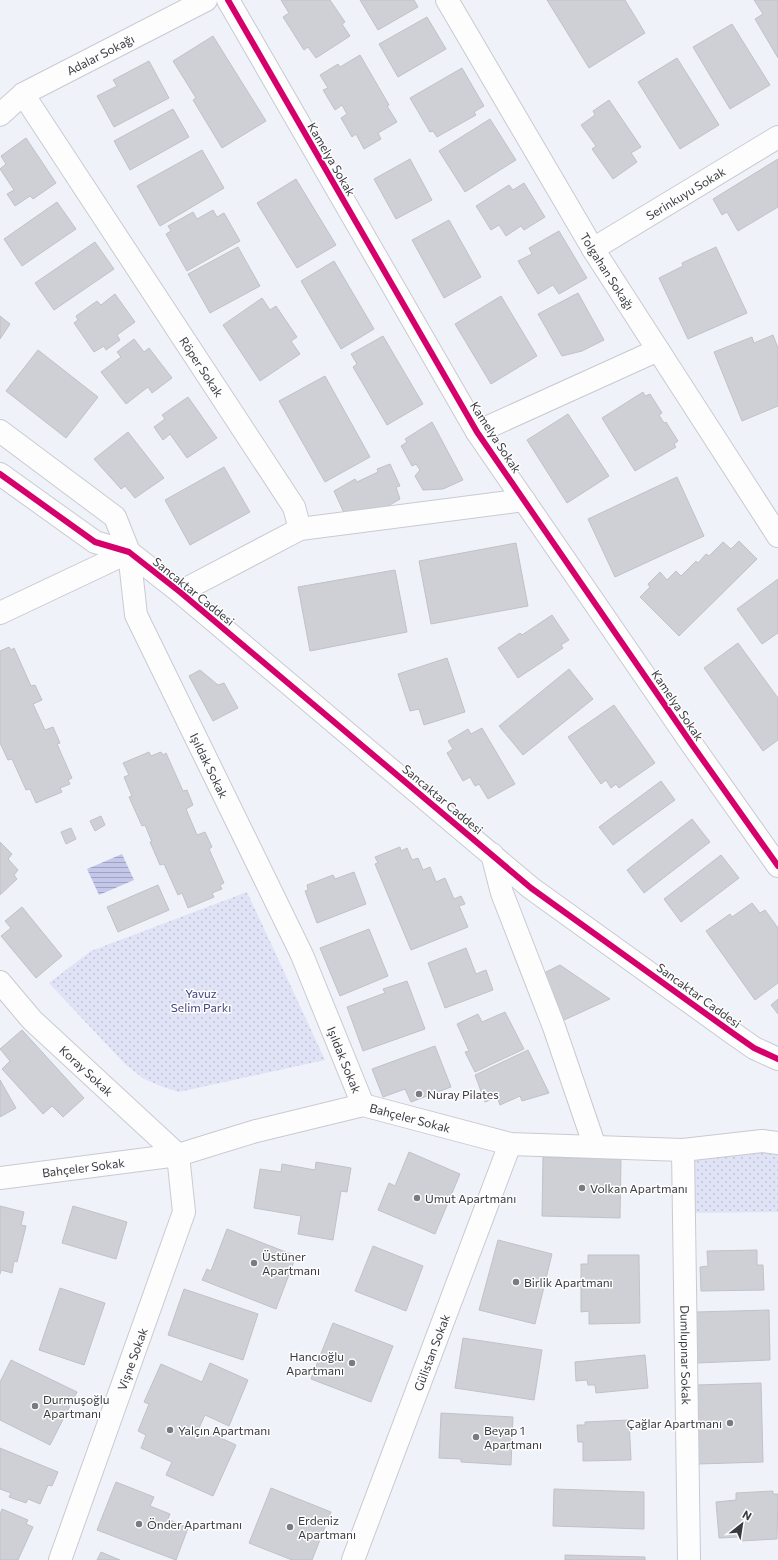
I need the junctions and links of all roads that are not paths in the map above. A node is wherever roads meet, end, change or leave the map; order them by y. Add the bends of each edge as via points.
1 (206, 0) edge
2 (228, 0) edge
3 (447, 0) edge
4 (22, 94) junction
5 (0, 115) edge
6 (778, 137) edge
7 (593, 249) junction
8 (658, 350) junction
9 (0, 431) edge
10 (477, 432) junction
11 (0, 474) edge
12 (524, 500) junction
13 (300, 530) junction
14 (778, 536) edge
15 (129, 552) junction
16 (180, 592) junction
17 (0, 613) edge
18 (492, 854) junction
19 (778, 866) edge
20 (0, 982) edge
21 (754, 1048) junction
22 (778, 1059) edge
23 (778, 1071) edge
24 (363, 1105) junction
25 (778, 1143) edge
26 (510, 1144) junction
27 (595, 1147) junction
28 (683, 1150) junction
29 (178, 1155) junction
30 (0, 1178) edge
31 (60, 1560) edge
32 (353, 1560) edge
33 (689, 1560) edge

1 - 4 street, Adalar Sokağı
2 - 10 street, Kamelya Sokak
3 - 7 street, Tolgahan Sokağı
4 - 5 street, Adalar Sokağı
4 - 13 street, Röper Sokak via 294,507
6 - 7 street, Serinkuyu Sokak
7 - 8 street, Tolgahan Sokağı
8 - 10 street
8 - 14 street, Tolgahan Sokağı
9 - 15 street, Işıldak Sokak via 116,517
10 - 12 street, Kamelya Sokak
11 - 15 street via 95,542
12 - 13 street
12 - 19 street, Kamelya Sokak via 688,740
13 - 16 street
15 - 16 street, Sancaktar Caddesi
15 - 17 street
15 - 24 street, Işıldak Sokak via 136,614 302,955
16 - 18 street, Sancaktar Caddesi
18 - 21 street, Sancaktar Caddesi via 531,888
18 - 27 street via 502,893 554,1027
20 - 29 street, Koray Sokak via 32,1020
21 - 22 street
21 - 23 street
24 - 26 street, Bahçeler Sokak
24 - 29 street, Bahçeler Sokak via 256,1131
25 - 28 street, Bahçeler Sokak via 762,1141
26 - 27 street, Bahçeler Sokak
26 - 32 street, Gülistan Sokak
27 - 28 street, Bahçeler Sokak
28 - 33 street, Dumlupınar Sokak
29 - 30 street, Bahçeler Sokak
29 - 31 street, Vişne Sokak via 184,1212

